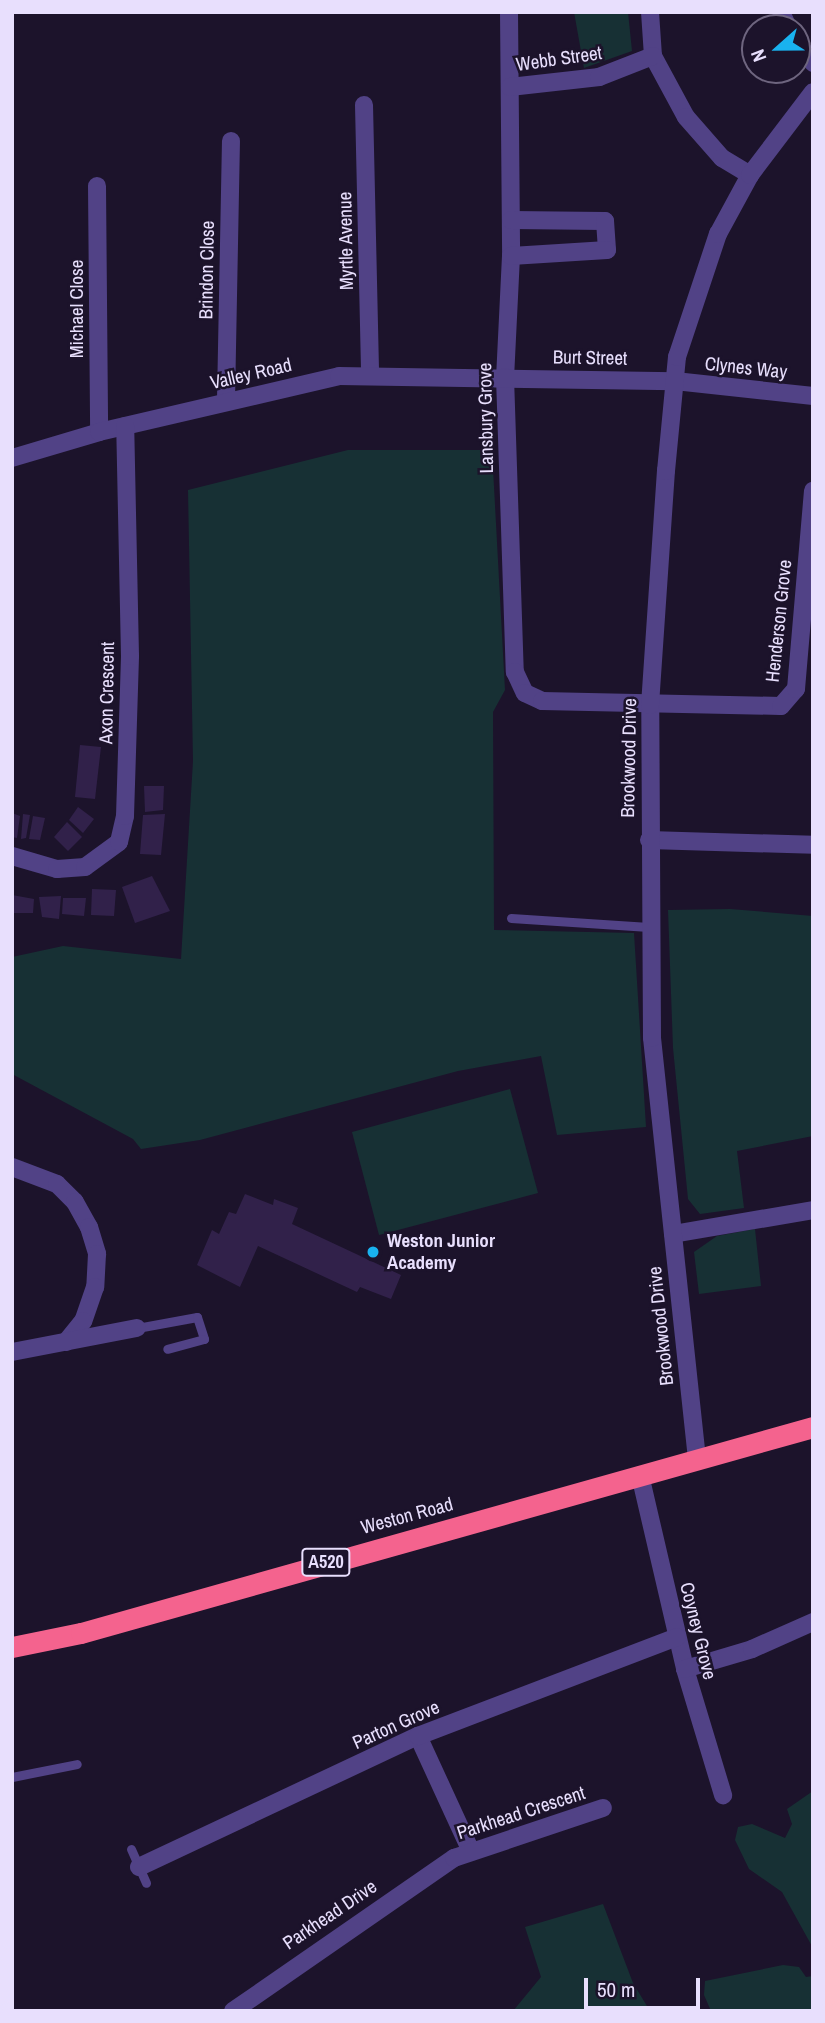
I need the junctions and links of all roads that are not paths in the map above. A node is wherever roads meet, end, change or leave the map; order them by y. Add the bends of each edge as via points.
1 (509, 12) edge
2 (650, 12) edge
3 (653, 56) junction
4 (510, 87) junction
5 (813, 92) edge
6 (364, 105) dead end
7 (231, 141) dead end
8 (750, 174) junction
9 (97, 186) dead end
10 (510, 220) junction
11 (511, 256) junction
12 (370, 376) junction
13 (505, 377) junction
14 (675, 381) junction
15 (813, 396) edge
16 (226, 400) junction
17 (125, 426) junction
18 (99, 432) junction
19 (12, 458) edge
20 (813, 491) edge
21 (650, 705) junction
22 (649, 840) junction
23 (813, 845) edge
24 (12, 856) edge
25 (511, 918) dead end
26 (649, 927) junction
27 (12, 1167) edge
28 (813, 1210) edge
29 (673, 1234) junction
30 (137, 1328) joint
31 (66, 1342) junction
32 (167, 1349) dead end
33 (12, 1352) edge
34 (813, 1427) edge
35 (697, 1460) junction
36 (640, 1475) junction
37 (813, 1622) edge
38 (677, 1637) junction
39 (12, 1647) edge
40 (685, 1669) junction
41 (418, 1736) junction
42 (77, 1764) dead end
43 (12, 1777) edge
44 (723, 1795) dead end
45 (603, 1808) dead end
46 (131, 1849) dead end
47 (462, 1854) junction
48 (143, 1875) joint
49 (233, 2011) edge

1 - 4 street, Lansbury Grove
2 - 3 street
3 - 4 street, Webb Street via 599,77
3 - 8 street via 703,139 722,159
4 - 10 street, Lansbury Grove
5 - 8 street, Brookwood Drive
6 - 12 street, Myrtle Avenue
7 - 16 street, Brindon Close
8 - 14 street, Brookwood Drive via 718,234 691,306
9 - 18 street, Michael Close
10 - 11 street, Lansbury Grove
10 - 11 street via 605,221 607,250
11 - 13 street, Lansbury Grove
12 - 13 street, Valley Road
12 - 16 street, Valley Road via 339,376
13 - 14 street, Burt Street
13 - 21 street, Lansbury Grove via 515,672 525,693 542,701
14 - 15 street, Clynes Way
14 - 21 street, Brookwood Drive
16 - 17 street, Valley Road
17 - 18 street, Valley Road
17 - 24 street, Axon Crescent via 130,656 125,816 119,842 85,867 57,869
18 - 19 street, Valley Road
20 - 21 street, Henderson Grove via 796,689 781,706
21 - 22 street, Brookwood Drive
22 - 23 street
22 - 26 street, Brookwood Drive
25 - 26 lane
26 - 29 street, Brookwood Drive via 652,1038
27 - 31 street via 57,1184 75,1202 89,1227 97,1254 95,1287 83,1321
28 - 29 street
29 - 35 street, Brookwood Drive
30 - 31 street
30 - 32 lane via 197,1317 204,1339
31 - 33 street
34 - 35 highway, Weston Road / A520
35 - 36 highway, Weston Road / A520
36 - 38 street, Coyney Grove
36 - 39 highway, Weston Road / A520 via 81,1633
37 - 40 street
38 - 40 street, Coyney Grove
38 - 41 street, Parton Grove
40 - 44 street, Coyney Grove
41 - 47 street
41 - 48 street, Parton Grove
42 - 43 lane
45 - 47 street, Parkhead Crescent
46 - 48 lane
47 - 49 street, Parkhead Drive

